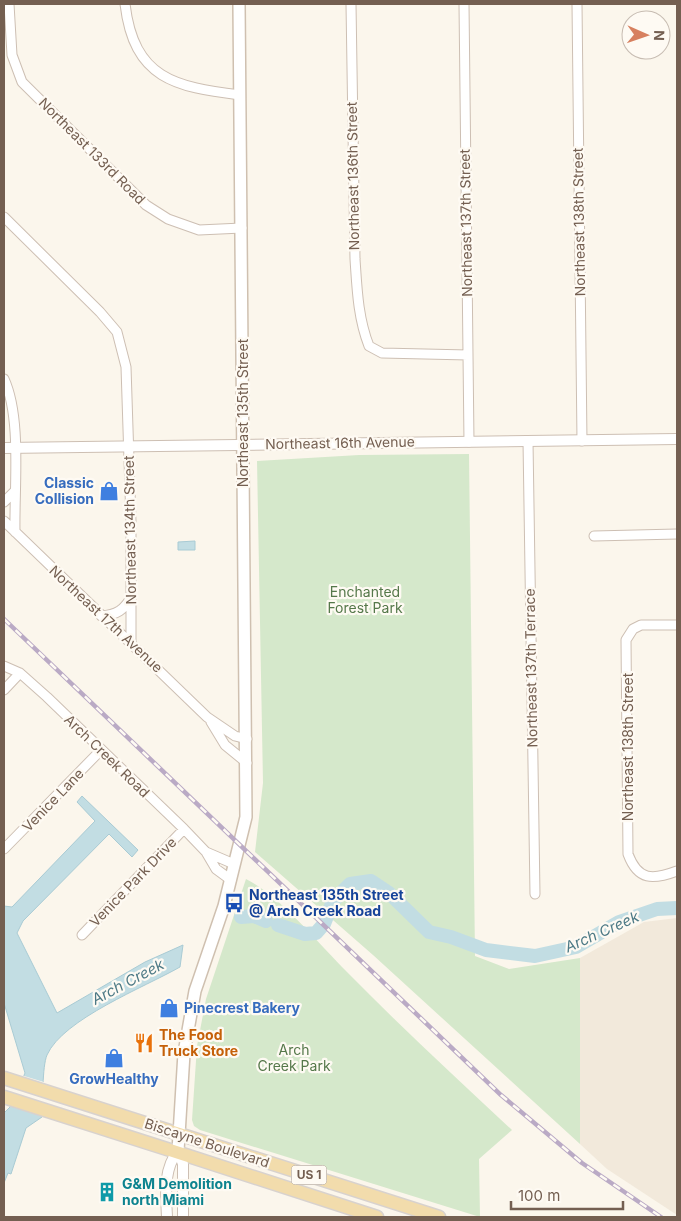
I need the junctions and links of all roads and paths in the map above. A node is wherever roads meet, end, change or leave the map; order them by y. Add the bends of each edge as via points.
1 (9, 4) edge
2 (125, 4) edge
3 (239, 4) edge
4 (351, 4) edge
5 (464, 4) edge
6 (577, 4) edge
7 (240, 95) junction
8 (4, 217) edge
9 (242, 228) junction
10 (468, 355) junction
11 (4, 379) edge
12 (677, 439) edge
13 (582, 441) junction
14 (469, 442) junction
15 (528, 442) junction
16 (243, 444) junction
17 (128, 446) junction
18 (9, 448) edge
19 (15, 491) junction
20 (4, 502) edge
21 (4, 522) edge
22 (15, 532) junction
23 (677, 534) edge
24 (594, 536) dead end
25 (132, 596) junction
26 (101, 616) junction
27 (677, 625) edge
28 (131, 644) junction
29 (4, 666) edge
30 (20, 673) junction
31 (4, 690) edge
32 (208, 717) junction
33 (247, 739) junction
34 (101, 750) junction
35 (247, 763) junction
36 (245, 822) junction
37 (184, 829) junction
38 (4, 849) edge
39 (206, 852) junction
40 (234, 864) junction
41 (677, 871) edge
42 (231, 880) junction
43 (535, 894) dead end
44 (224, 906) junction
45 (82, 935) dead end
46 (4, 1078) edge
47 (8, 1098) edge
48 (178, 1134) junction
49 (178, 1151) junction
50 (355, 1190) junction
51 (349, 1208) junction
52 (167, 1217) edge
53 (183, 1217) edge
54 (377, 1217) edge
55 (439, 1217) edge

1 - 9 street, Northeast 133rd Road via 12,55 22,82 146,205 168,219 199,230
2 - 7 street via 134,42 157,72 192,89
3 - 7 main road, Northeast 135th Street
4 - 10 street, Northeast 136th Street via 355,259 363,330 369,346 382,353
5 - 10 street, Northeast 137th Street
6 - 13 street, Northeast 138th Street
7 - 9 main road, Northeast 135th Street
8 - 17 street, Northeast 134th Street via 117,332 126,367
9 - 16 main road, Northeast 135th Street
10 - 14 street, Northeast 137th Street
11 - 18 street via 10,392
12 - 13 street, Northeast 16th Avenue
13 - 15 street, Northeast 16th Avenue
14 - 15 street, Northeast 16th Avenue
14 - 16 street, Northeast 16th Avenue
15 - 43 street, Northeast 137th Terrace
16 - 17 street, Northeast 16th Avenue
16 - 33 main road, Northeast 135th Street
17 - 18 street, Northeast 16th Avenue
17 - 25 street, Northeast 134th Street
18 - 19 street
19 - 20 street
19 - 22 street
21 - 22 street, Northeast 17th Avenue
22 - 26 street, Northeast 17th Avenue
23 - 24 street
25 - 26 street via 122,610
25 - 28 street, Northeast 134th Street
26 - 28 street, Northeast 17th Avenue
27 - 41 street, Northeast 138th Street via 641,625 633,629 626,640 628,854 640,874 661,877
28 - 32 street, Northeast 17th Avenue
29 - 30 street, Arch Creek Road
30 - 31 street
30 - 34 street, Arch Creek Road
32 - 33 street, Northeast 17th Avenue via 235,736
32 - 35 street, Northeast 17th Avenue via 225,745
33 - 35 main road, Northeast 135th Street
34 - 37 street, Arch Creek Road
34 - 38 street, Venice Lane
35 - 36 main road, Northeast 135th Street
36 - 40 main road, Northeast 135th Street
36 - 44 main road, Northeast 135th Street via 247,842 238,881
37 - 39 street, Arch Creek Road
37 - 45 street, Venice Park Drive
39 - 40 street, Arch Creek Road
39 - 42 street, Arch Creek Road via 216,868
40 - 42 main road, Northeast 135th Street
42 - 44 main road, Northeast 135th Street
44 - 48 main road, Northeast 135th Street via 194,991 184,1054
46 - 48 main road, Biscayne Boulevard / US 1
47 - 49 main road, Biscayne Boulevard / US 1
48 - 49 main road, Northeast 135th Street
48 - 50 main road, Biscayne Boulevard / US 1
49 - 51 main road, Biscayne Boulevard / US 1
49 - 52 street, Northeast 135th Street via 171,1160 166,1182
49 - 53 street, Northeast 135th Street via 183,1164
50 - 51 main road
50 - 55 main road, Biscayne Boulevard / US 1
51 - 54 main road, Biscayne Boulevard / US 1

